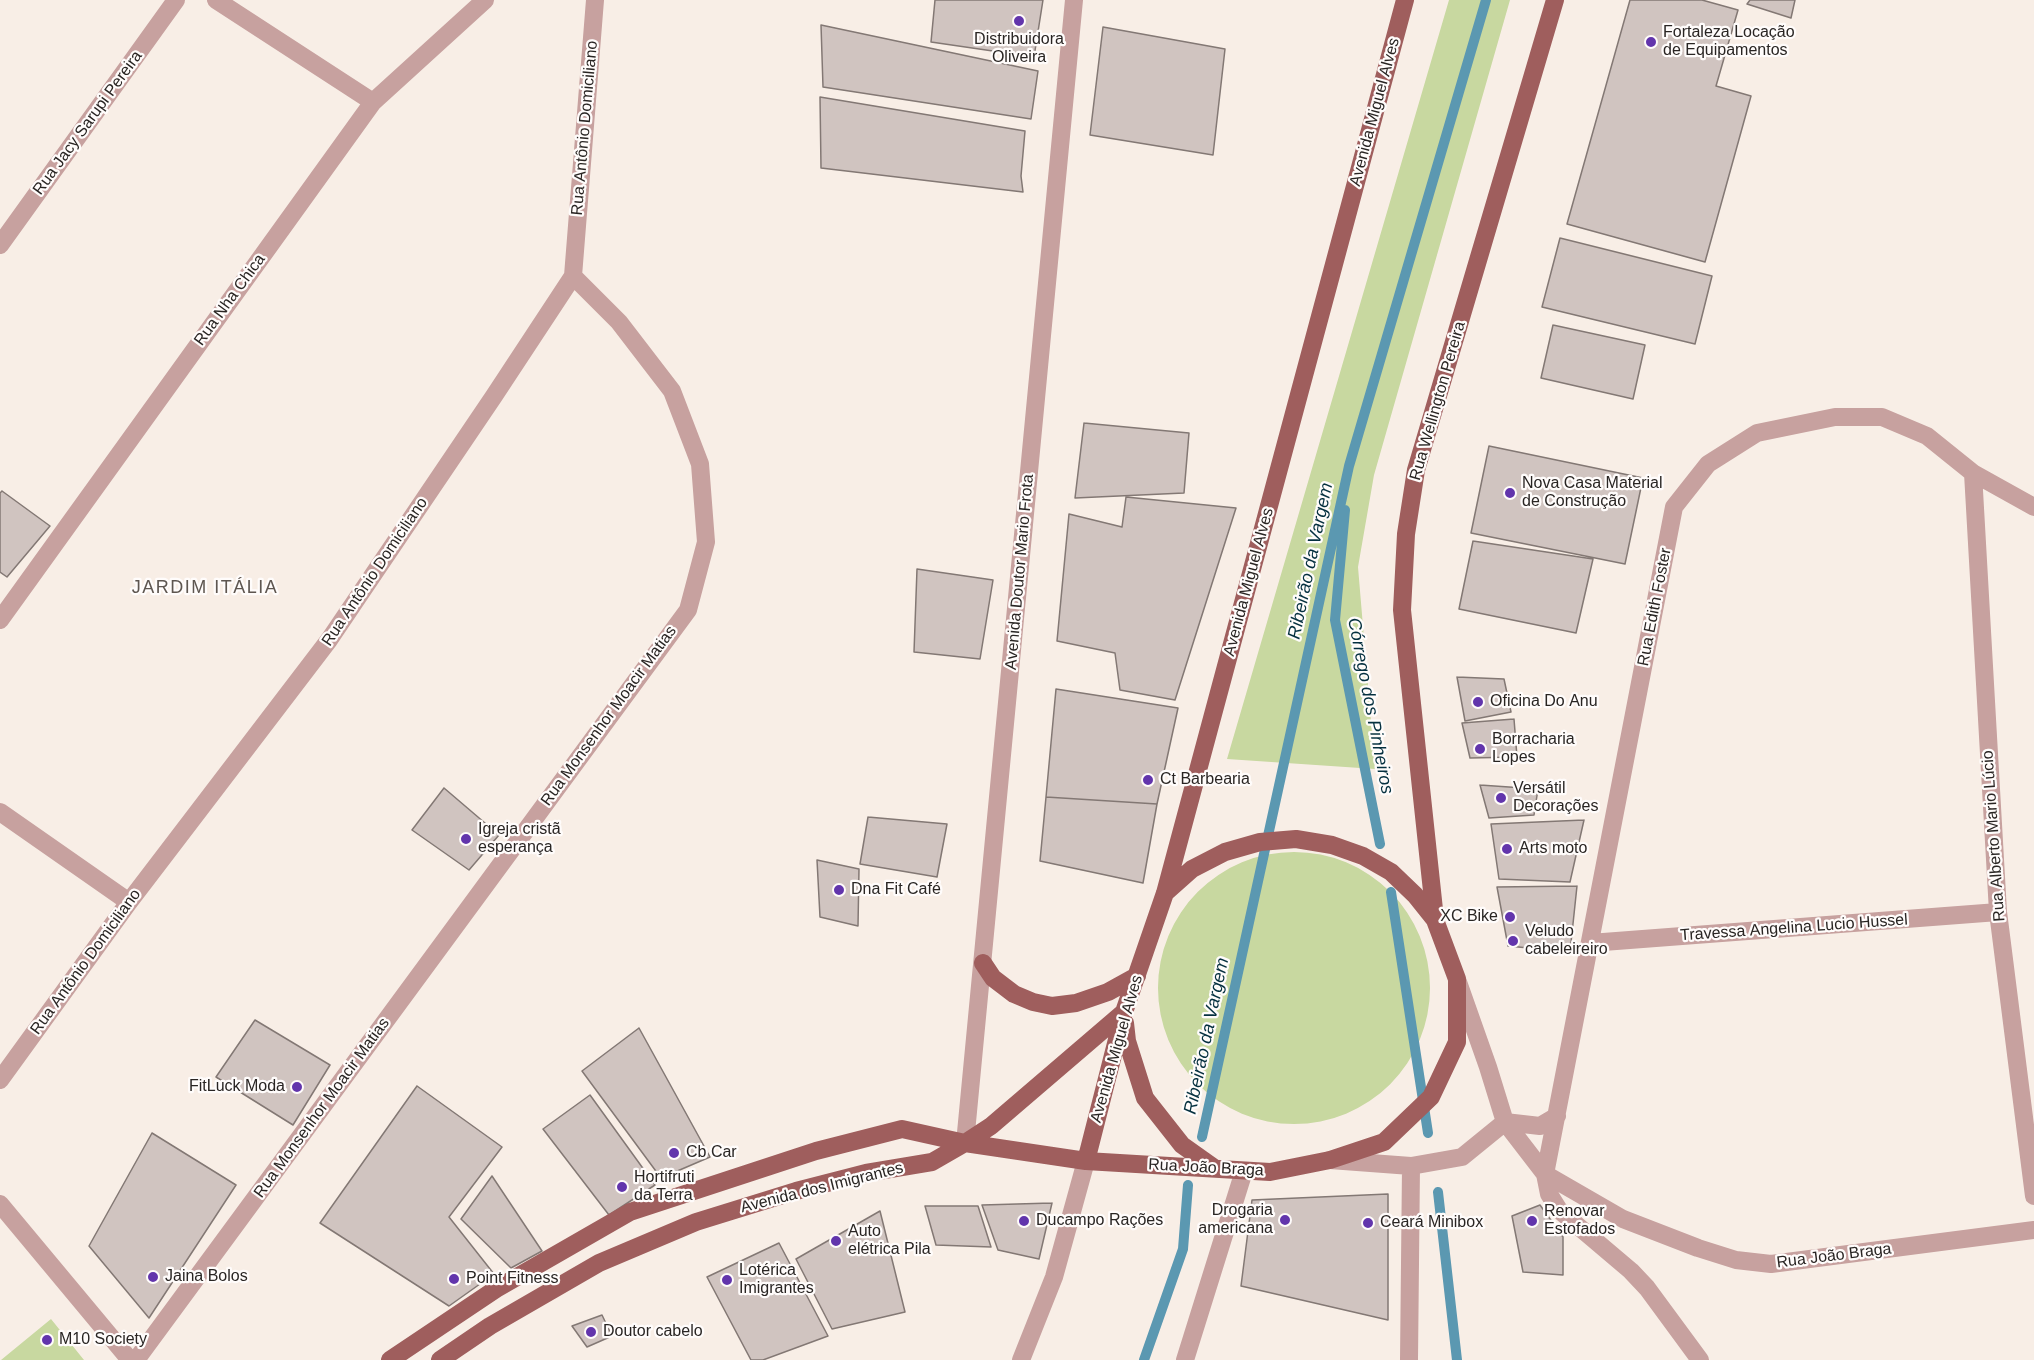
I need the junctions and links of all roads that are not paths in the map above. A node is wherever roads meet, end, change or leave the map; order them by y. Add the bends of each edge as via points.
1 (176, 0) edge
2 (216, 0) edge
3 (485, 0) edge
4 (595, 0) edge
5 (1074, 0) edge
6 (1405, 0) edge
7 (1555, 0) edge
8 (373, 102) junction
9 (0, 245) edge
10 (573, 276) junction
11 (1973, 473) junction
12 (2034, 507) edge
13 (0, 620) edge
14 (0, 812) edge
15 (1165, 893) junction
16 (129, 902) junction
17 (1998, 912) junction
18 (1435, 920) junction
19 (1590, 943) junction
20 (983, 963) junction
21 (1137, 976) junction
22 (1457, 979) junction
23 (1124, 1012) junction
24 (0, 1080) edge
25 (1557, 1116) junction
26 (1505, 1122) junction
27 (965, 1143) junction
28 (1330, 1160) junction
29 (1086, 1161) junction
30 (1412, 1166) junction
31 (1213, 1167) junction
32 (1244, 1171) junction
33 (1545, 1174) junction
34 (2034, 1197) edge
35 (0, 1204) edge
36 (2034, 1230) edge
37 (130, 1360) edge
38 (136, 1360) edge
39 (390, 1360) edge
40 (440, 1360) edge
41 (1021, 1360) edge
42 (1185, 1360) edge
43 (1409, 1360) edge
44 (1700, 1360) edge

1 - 9 street, Rua Jacy Sarupi Pereira
2 - 8 street
3 - 8 street, Rua Nha Chica
4 - 10 street, Rua Antônio Domiciliano
5 - 20 street, Avenida Doutor Mario Frota
6 - 15 main road, Avenida Miguel Alves
7 - 18 main road, Rua Wellington Pereira via 1416,470 1406,534 1402,610
8 - 13 street, Rua Nha Chica
10 - 16 street, Rua Antônio Domiciliano via 329,640
10 - 38 street, Rua Monsenhor Moacir Matias via 619,322 672,391 700,464 706,542 688,610
11 - 12 street, Rua Edith Foster
11 - 17 street, Rua Alberto Mario Lúcio
11 - 19 street, Rua Edith Foster via 1927,436 1882,417 1835,417 1757,433 1708,464 1674,507
14 - 16 street
15 - 18 main road, Rua João Braga via 1192,869 1225,852 1260,842 1296,839 1332,844 1391,872
15 - 21 main road, Avenida Miguel Alves
16 - 24 street, Rua Antônio Domiciliano
17 - 19 street, Travessa Angelina Lucio Hussel
17 - 34 street, Rua Alberto Mario Lúcio
18 - 22 main road, Rua João Braga
19 - 25 street, Rua Edith Foster
20 - 21 main road via 993,978 1014,994 1052,1006 1108,992
20 - 27 street, Avenida Doutor Mario Frota
21 - 23 main road, Avenida Miguel Alves
22 - 26 street
22 - 28 main road, Rua João Braga via 1457,1042 1431,1097 1384,1142
23 - 27 main road via 991,1126
23 - 29 main road, Avenida Miguel Alves
23 - 31 main road via 1127,1041 1145,1098 1182,1145
25 - 26 street via 1540,1126
25 - 33 street, Rua Edith Foster
26 - 30 street via 1462,1157
26 - 33 street
27 - 29 main road, Rua João Braga
27 - 39 main road, Avenida dos Imigrantes via 902,1129 816,1150 630,1212 496,1289
27 - 40 main road, Avenida dos Imigrantes via 932,1162 866,1173 696,1222 599,1263
28 - 30 street
28 - 32 main road, Rua João Braga via 1270,1172
29 - 31 main road, Rua João Braga
29 - 41 street via 1054,1277
30 - 43 street
31 - 32 main road, Rua João Braga
32 - 42 street
33 - 36 street, Rua João Braga via 1623,1219 1698,1248 1748,1262 1772,1264
33 - 44 street via 1549,1194 1559,1210 1647,1288
35 - 37 street

